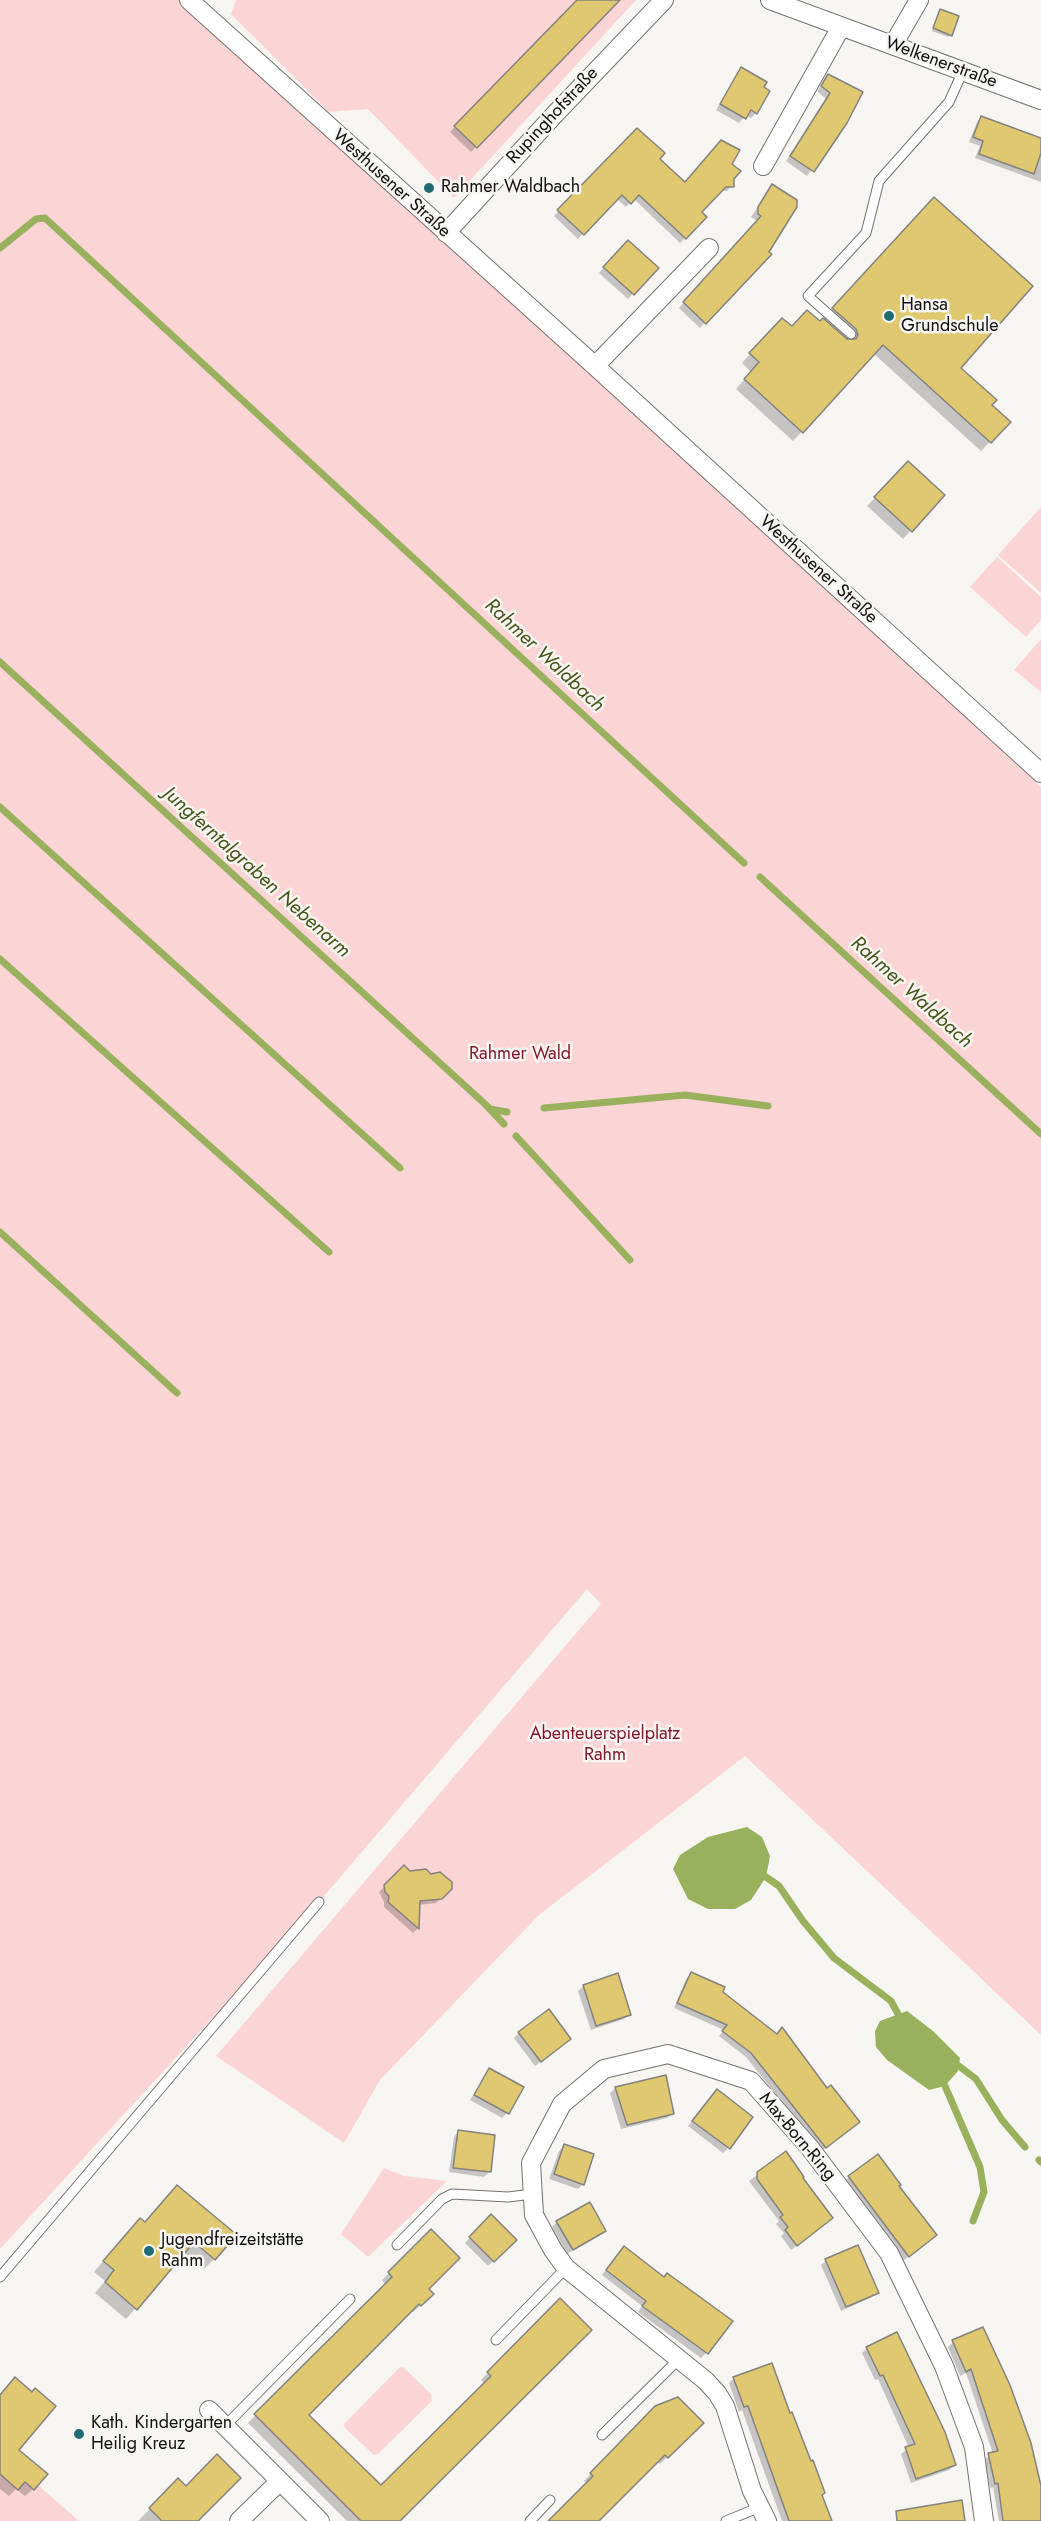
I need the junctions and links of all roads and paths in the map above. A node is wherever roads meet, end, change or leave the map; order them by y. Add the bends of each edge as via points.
1 (189, 0) edge
2 (770, 0) edge
3 (919, 0) edge
4 (661, 1) edge
5 (841, 27) junction
6 (893, 45) junction
7 (963, 71) junction
8 (1041, 100) edge
9 (763, 166) dead end
10 (446, 233) junction
11 (709, 248) dead end
12 (851, 334) dead end
13 (596, 366) junction
14 (1041, 773) edge
15 (319, 1902) dead end
16 (532, 2194) junction
17 (397, 2244) dead end
18 (566, 2268) junction
19 (0, 2277) edge
20 (350, 2299) dead end
21 (496, 2340) dead end
22 (679, 2359) junction
23 (210, 2410) dead end
24 (225, 2426) junction
25 (602, 2435) dead end
26 (280, 2481) junction
27 (550, 2500) dead end
28 (763, 2514) edge
29 (239, 2521) edge
30 (320, 2521) edge
31 (530, 2521) edge
32 (726, 2521) edge
33 (984, 2521) edge

1 - 10 street, Westhusener Straße
2 - 5 street, Welkenerstraße
3 - 6 street
4 - 10 street, Rupinghofstraße
5 - 6 street, Welkenerstraße
5 - 9 street
6 - 7 street, Welkenerstraße
7 - 8 street, Welkenerstraße
7 - 12 lane via 950,102 879,181 866,233 808,296
10 - 13 street, Westhusener Straße
11 - 13 street
13 - 14 street, Westhusener Straße
15 - 19 lane
16 - 17 lane via 452,2194 442,2199
16 - 18 street, Max-Born-Ring via 534,2215
16 - 33 street, Max-Born-Ring via 531,2163 562,2104 604,2069 668,2054 751,2081 810,2148 889,2253 944,2366 974,2447
18 - 21 lane
18 - 22 street, Max-Born-Ring
20 - 24 lane
22 - 25 lane
22 - 28 street, Max-Born-Ring via 706,2381 725,2406
23 - 24 street
24 - 26 street
26 - 29 street
26 - 30 street
27 - 31 lane
28 - 32 lane

